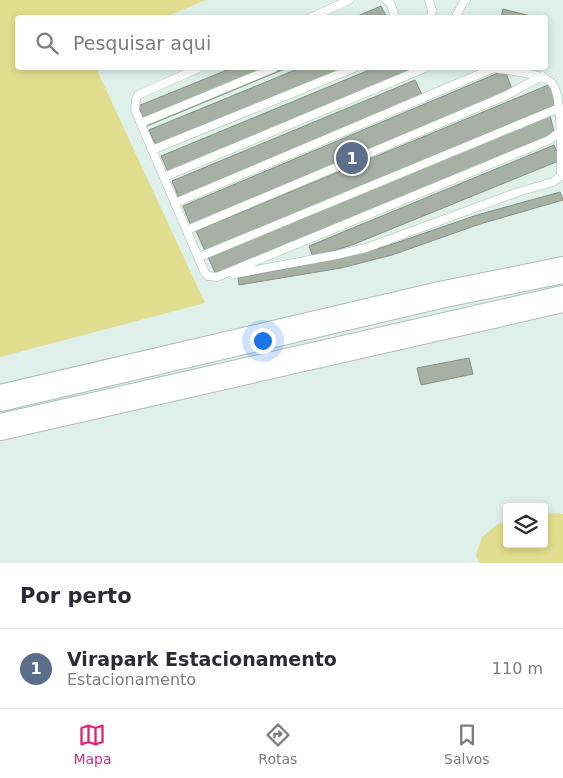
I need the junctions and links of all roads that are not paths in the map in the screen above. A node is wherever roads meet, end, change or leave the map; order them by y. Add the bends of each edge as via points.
1 (349, 0) edge
2 (386, 0) edge
3 (429, 0) edge
4 (466, 0) edge
5 (316, 15) edge
6 (394, 15) edge
7 (431, 15) edge
8 (457, 15) edge
9 (194, 70) edge
10 (269, 70) edge
11 (349, 70) edge
12 (420, 70) edge
13 (488, 70) edge
14 (505, 70) edge
15 (542, 76) junction
16 (559, 108) junction
17 (141, 123) junction
18 (561, 131) junction
19 (152, 150) junction
20 (164, 177) junction
21 (175, 204) junction
22 (187, 230) junction
23 (563, 256) edge
24 (199, 257) junction
25 (563, 270) edge
26 (217, 277) junction
27 (440, 295) junction
28 (563, 299) edge
29 (0, 398) edge
30 (0, 428) edge

1 - 5 lane
2 - 6 lane
3 - 7 lane
4 - 8 lane
9 - 17 lane via 138,95 135,110
10 - 17 lane
11 - 19 lane
12 - 20 lane
13 - 21 lane
14 - 15 lane
15 - 16 lane via 552,82
15 - 22 lane via 505,96
16 - 18 lane
16 - 24 lane
17 - 19 lane
18 - 26 lane via 549,140
18 - 26 lane via 561,176 552,182 366,248
19 - 20 lane
20 - 21 lane
21 - 22 lane
22 - 24 lane
23 - 27 highway via 499,273
24 - 26 lane via 208,276
25 - 27 highway
27 - 29 highway
28 - 30 highway

